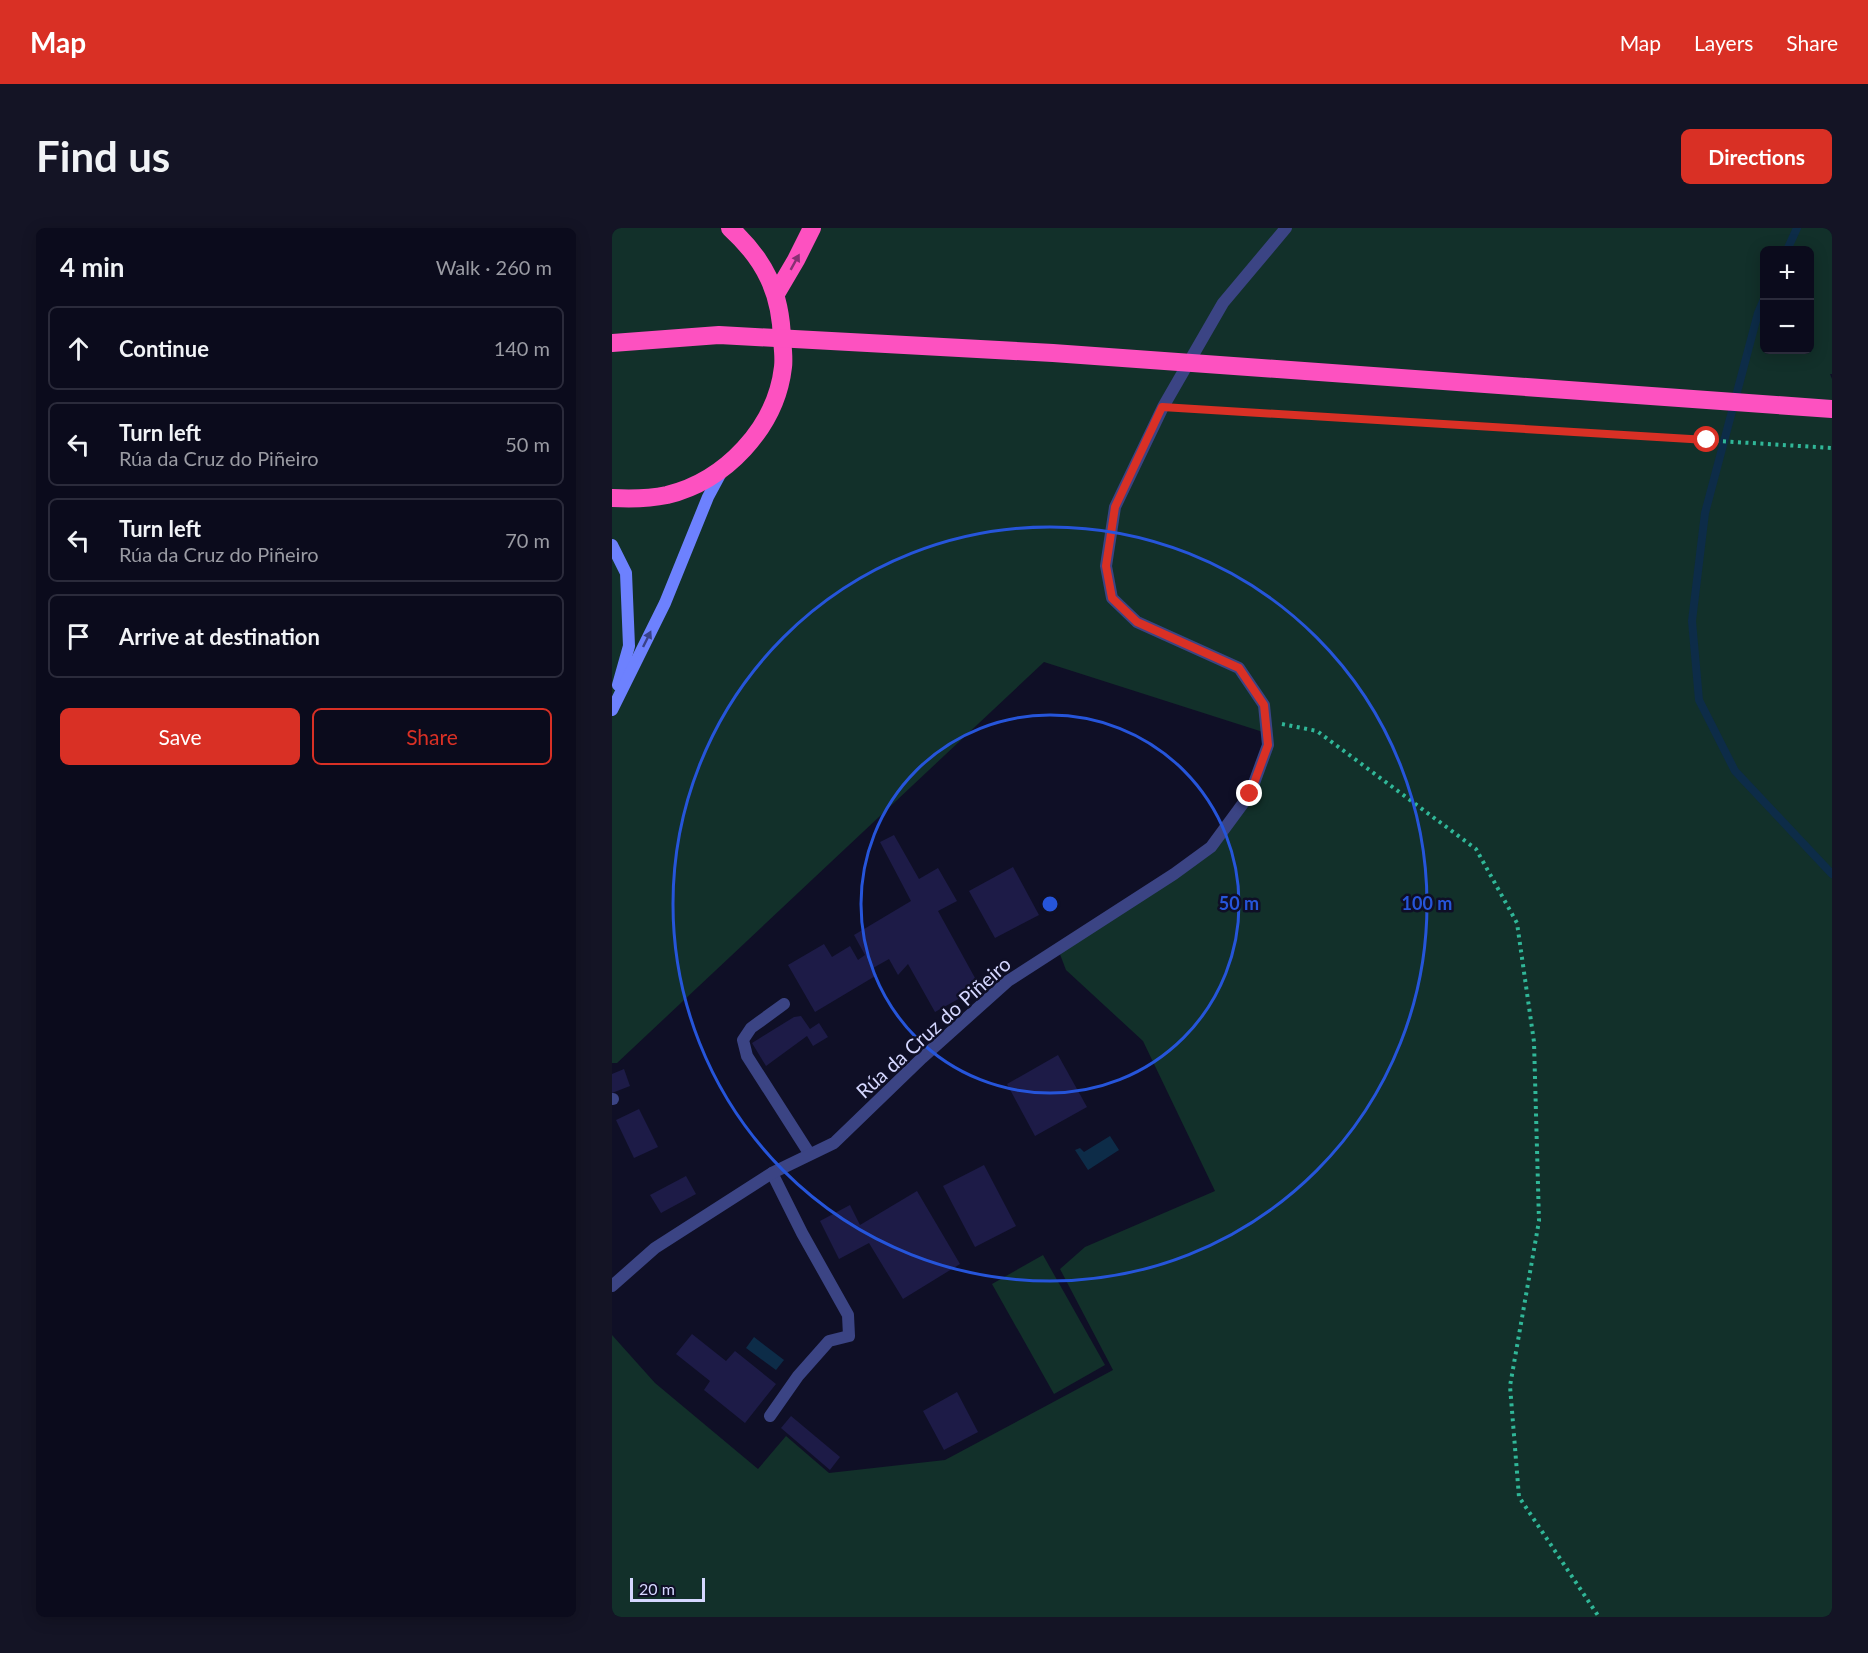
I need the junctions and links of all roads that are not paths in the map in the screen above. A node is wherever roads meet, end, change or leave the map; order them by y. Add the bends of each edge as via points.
1 (812, 228) edge
2 (1287, 228) edge
3 (739, 230) edge
4 (776, 294) junction
5 (612, 343) edge
6 (1832, 409) edge
7 (723, 468) junction
8 (612, 498) edge
9 (612, 545) edge
10 (612, 704) edge
11 (612, 710) edge
12 (784, 1004) dead end
13 (809, 1153) junction
14 (772, 1173) junction
15 (612, 1286) edge
16 (770, 1416) dead end

4 -> 1 highway
2 - 13 street, Rúa da Cruz do Piñeiro via 1223,303 1162,407 1115,507 1106,566 1112,598 1137,622 1239,668 1264,705 1268,745 1250,794 1211,847 1008,981 834,1143
3 - 4 highway
4 - 7 highway via 782,315 783,367 776,396 755,436
5 - 6 highway, bridge via 719,335 1053,352
7 - 8 highway via 667,495
11 -> 7 street
9 - 10 street via 626,573 629,646
12 - 13 street via 751,1028 743,1040 747,1056
13 - 14 street, Rúa da Cruz do Piñeiro
14 - 15 street, Rúa da Cruz do Piñeiro via 655,1248
14 - 16 street via 848,1315 849,1336 829,1341

